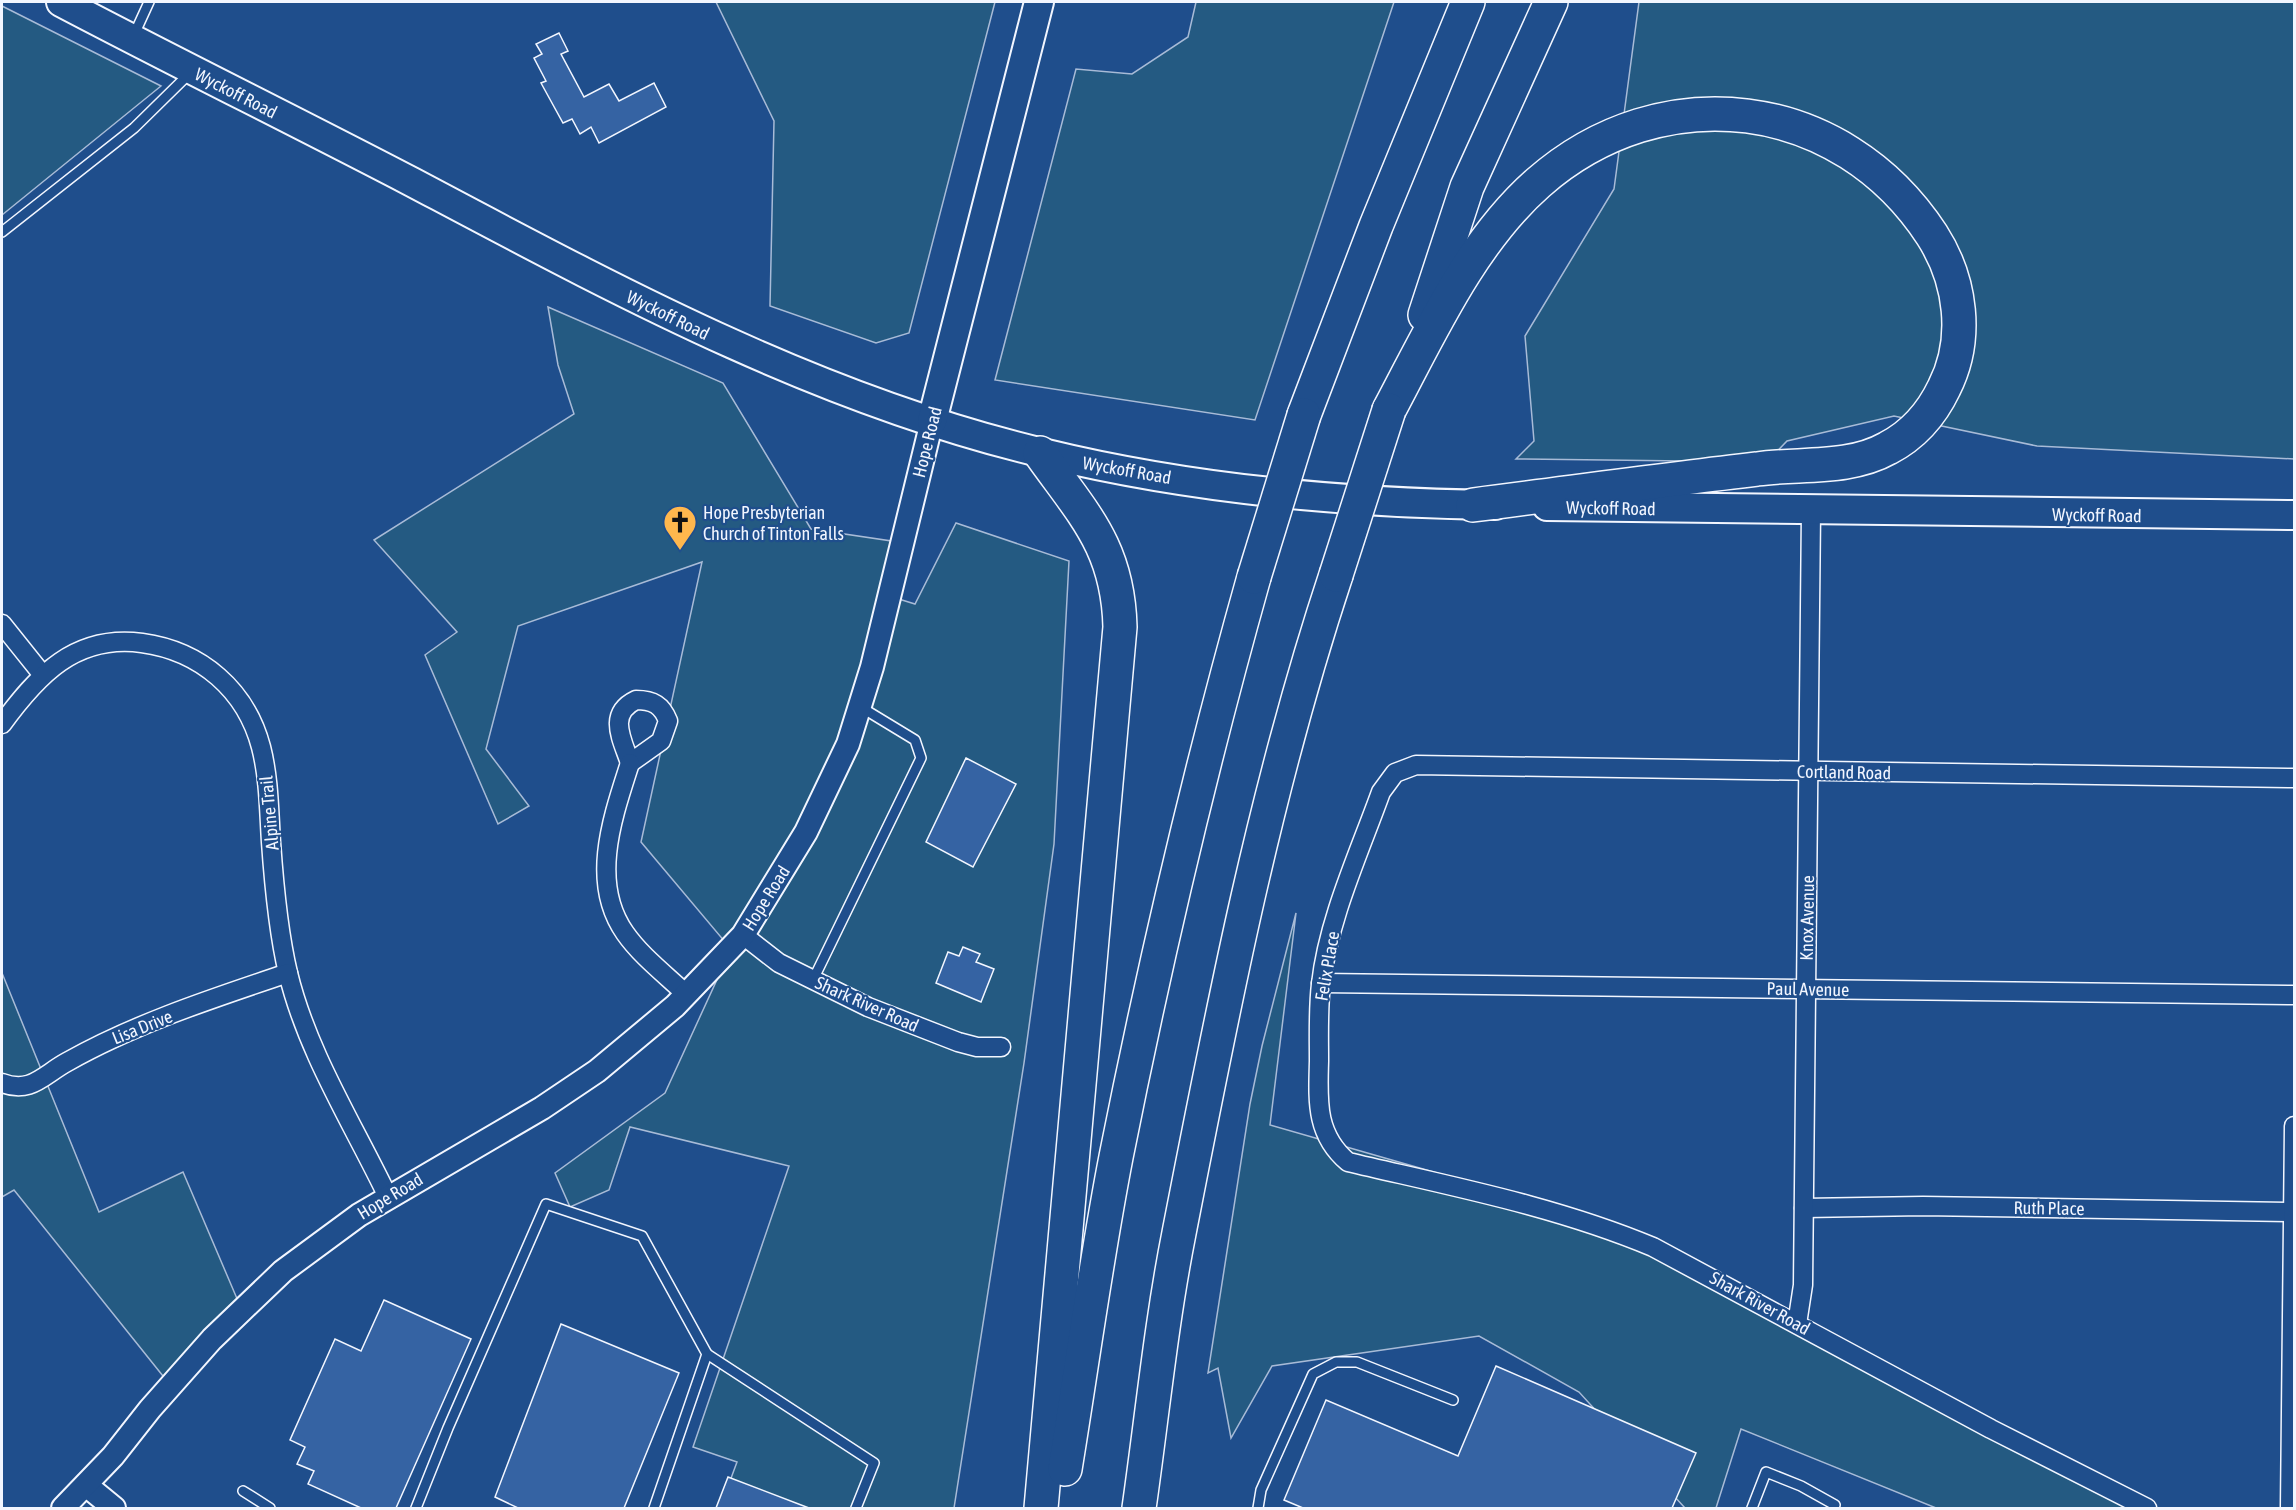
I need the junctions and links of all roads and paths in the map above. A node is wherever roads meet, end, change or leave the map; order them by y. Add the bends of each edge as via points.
1 (61, 2) edge
2 (149, 2) edge
3 (1039, 2) edge
4 (1468, 2) edge
5 (1551, 2) edge
6 (132, 39) junction
7 (193, 70) junction
8 (2, 232) edge
9 (1396, 396) junction
10 (932, 421) junction
11 (1040, 453) junction
12 (1473, 505) junction
13 (1811, 511) junction
14 (2295, 515) edge
15 (2, 624) edge
16 (42, 674) junction
17 (859, 706) junction
18 (2, 724) edge
19 (630, 763) dead end
20 (1809, 771) junction
21 (1395, 773) joint
22 (2295, 778) edge
23 (743, 935) junction
24 (288, 973) junction
25 (813, 980) junction
26 (1321, 983) junction
27 (1806, 990) junction
28 (687, 995) junction
29 (2295, 995) edge
30 (1001, 1047) dead end
31 (2, 1083) edge
32 (2295, 1126) edge
33 (1348, 1162) joint
34 (388, 1197) junction
35 (1804, 1208) junction
36 (2294, 1212) edge
37 (1797, 1324) junction
38 (707, 1354) junction
39 (1453, 1400) dead end
40 (86, 1485) junction
41 (243, 1491) dead end
42 (1837, 1507) edge
43 (63, 1509) edge
44 (114, 1509) edge
45 (270, 1509) edge
46 (416, 1509) edge
47 (654, 1509) edge
48 (856, 1509) edge
49 (1041, 1509) edge
50 (1058, 1509) edge
51 (1139, 1509) edge
52 (1258, 1509) edge
53 (1752, 1509) edge
54 (2147, 1509) edge
55 (2290, 1509) edge

1 - 6 main road, Wyckoff Road
2 - 6 lane
3 - 10 main road, Hope Road
4 - 50 highway, bridge via 1304,415 1200,773 1115,1160
5 - 9 highway via 1467,187
6 - 7 main road, Wyckoff Road
7 - 8 lane via 134,128
7 - 10 main road, Wyckoff Road via 718,340 844,392
9 - 12 highway via 1474,256 1494,228 1559,165 1618,132 1648,122 1680,116 1738,115 1792,126 1827,139 1886,179 1918,214 1937,244 1952,276 1958,304 1954,366 1924,420 1886,449 1842,463 1763,468
9 - 51 highway, bridge via 1336,575 1287,743 1248,899 1179,1233
10 - 11 main road, Wyckoff Road
10 - 17 street, Hope Road
11 - 12 main road, Wyckoff Road via 1119,470 1314,497
11 - 49 highway via 1109,556 1120,627
12 - 13 main road, Wyckoff Road
13 - 14 main road, Wyckoff Road
13 - 20 street, Knox Avenue
15 - 16 street
16 - 18 street, Alpine Trail
16 - 24 street, Alpine Trail via 75,653 95,646 138,642 192,658 221,678 239,699 253,724 265,770
17 - 23 street, Hope Road via 828,789 807,832
17 - 25 lane via 915,740 921,758
19 - 28 street via 616,807 606,871 608,892 624,932
20 - 21 street, Cortland Road via 1416,765
20 - 22 street, Cortland Road
20 - 27 street, Knox Avenue
21 - 26 street, Felix Place via 1377,802 1329,939
23 - 25 street, Shark River Road via 779,963
23 - 28 street, Hope Road
24 - 31 street, Lisa Drive via 95,1046 34,1084 14,1088
24 - 34 street, Alpine Trail via 315,1050
25 - 30 street, Shark River Road via 868,1007 958,1042
26 - 27 street, Paul Avenue
26 - 33 street, Felix Place via 1318,1113 1325,1135
27 - 29 street, Paul Avenue
27 - 35 street, Knox Avenue
28 - 34 street, Hope Road via 597,1071 542,1108
32 - 36 street
33 - 37 street, Shark River Road via 1552,1211 1610,1229 1653,1247
34 - 40 street, Hope Road via 322,1241 247,1304
35 - 36 street, Ruth Place
35 - 37 street, Knox Avenue via 1803,1285
36 - 55 street
37 - 54 street, Shark River Road
38 - 46 lane via 642,1236 546,1204
38 - 47 lane
38 - 48 lane via 874,1463
39 - 52 lane via 1357,1362 1336,1362 1313,1374 1261,1490
40 - 43 street, Hope Road
40 - 44 street
41 - 45 lane
42 - 53 lane via 1766,1472

